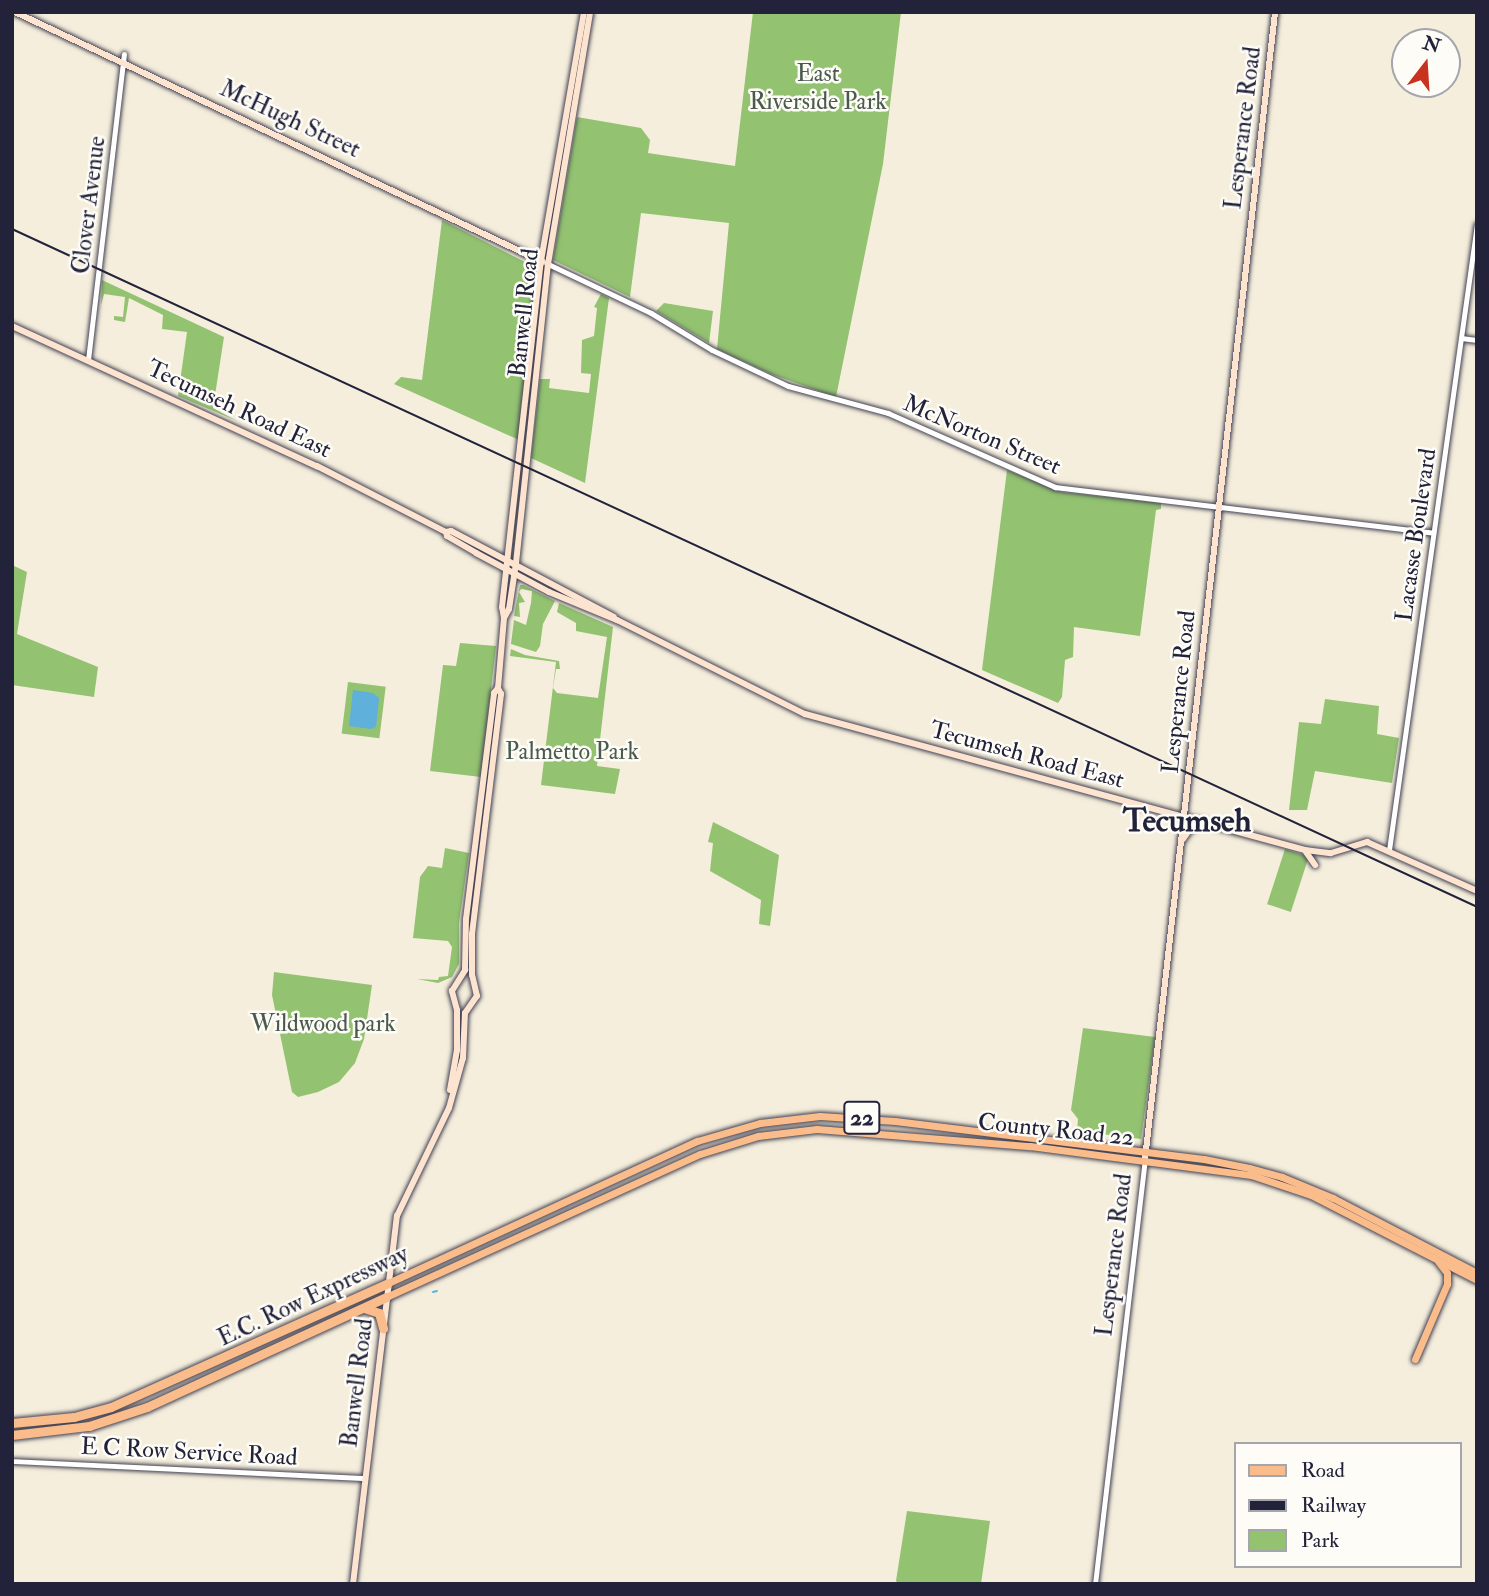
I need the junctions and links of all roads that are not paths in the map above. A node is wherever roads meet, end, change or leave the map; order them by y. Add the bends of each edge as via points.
1 (15, 12) edge
2 (584, 12) edge
3 (590, 12) edge
4 (1275, 12) edge
5 (124, 54) dead end
6 (123, 62) junction
7 (1477, 224) edge
8 (545, 262) junction
9 (12, 326) edge
10 (1461, 338) junction
11 (1477, 340) edge
12 (88, 359) junction
13 (1218, 508) junction
14 (446, 532) junction
15 (1433, 533) junction
16 (512, 561) junction
17 (507, 569) junction
18 (514, 574) junction
19 (505, 618) junction
20 (617, 620) junction
21 (498, 688) junction
22 (1184, 818) junction
23 (1208, 824) junction
24 (1181, 844) junction
25 (1305, 850) junction
26 (1389, 850) junction
27 (1315, 865) dead end
28 (1477, 891) edge
29 (458, 981) junction
30 (476, 987) junction
31 (454, 1000) junction
32 (469, 1004) junction
33 (445, 1115) junction
34 (1145, 1156) junction
35 (620, 1176) joint
36 (618, 1190) joint
37 (1435, 1258) junction
38 (1477, 1273) edge
39 (1477, 1280) edge
40 (388, 1283) junction
41 (386, 1297) junction
42 (362, 1308) junction
43 (383, 1328) junction
44 (1415, 1359) dead end
45 (12, 1423) edge
46 (12, 1435) edge
47 (12, 1461) edge
48 (365, 1478) junction
49 (353, 1584) edge
50 (1095, 1584) edge

1 - 6 main road, McHugh Street
2 - 8 main road, Banwell Road
3 - 8 main road, Banwell Road
4 - 13 main road, Lesperance Road
5 - 6 street, Clover Avenue
6 - 8 main road, McHugh Street
6 - 12 street, Clover Avenue
7 - 10 street, Lacasse Boulevard
8 - 13 street, McNorton Street via 788,386 888,413 1055,487
8 - 16 main road, Banwell Road
9 - 12 main road, Tecumseh Road East
10 - 11 street
10 - 15 street, Lacasse Boulevard
12 - 14 main road, Tecumseh Road East
13 - 15 street, McNorton Street
13 - 22 main road, Lesperance Road
14 - 16 main road, Tecumseh Road East
14 - 17 main road, Tecumseh Road East
15 - 26 street, Lacasse Boulevard
16 - 17 main road, Banwell Road
16 - 18 main road, Banwell Road
16 - 20 main road, Tecumseh Road East
17 - 18 main road, Tecumseh Road East
17 - 19 main road, Banwell Road
18 - 19 main road, Banwell Road
18 - 20 main road, Tecumseh Road East
19 - 21 main road, Banwell Road
20 - 22 main road, Tecumseh Road East via 806,715
21 - 29 main road, Banwell Road via 466,919 465,970
21 - 30 main road, Banwell Road via 501,694 472,934
22 - 23 main road, Tecumseh Road East
22 - 24 main road, Lesperance Road
23 - 24 main road via 1190,829
23 - 25 main road, Tecumseh Road East
24 - 34 main road, Lesperance Road
25 - 26 main road, Tecumseh Road East via 1331,853 1364,842
25 - 27 main road
26 - 28 main road, Tecumseh Road East
29 - 30 main road via 471,981
29 - 31 main road via 452,992
30 - 32 main road via 477,996
31 - 32 main road
31 - 33 main road, Banwell Road via 457,1050
32 - 33 main road, Banwell Road via 461,1066
33 - 40 main road, Banwell Road via 399,1209
34 - 35 main road, County Road 22 / 22 via 895,1121 820,1116 769,1121 720,1133
34 - 36 main road, County Road 22 / 22 via 817,1129 728,1144
34 - 37 main road, County Road 22 / 22 via 1283,1184
34 - 38 main road, County Road 22 / 22 via 1220,1162 1282,1177 1333,1198
34 - 50 street, Lesperance Road
35 - 40 main road, E.C. Row Expressway
36 - 41 main road, E.C. Row Expressway
37 - 39 main road, County Road 22 / 22
37 - 44 main road via 1447,1273 1447,1284
40 - 41 main road, Banwell Road
40 - 45 highway, E.C. Row Expressway via 111,1407 74,1417
41 - 42 highway, E.C. Row Expressway
41 - 43 main road, Banwell Road
42 - 43 highway via 379,1313
42 - 46 highway, E.C. Row Expressway via 147,1407 89,1426
43 - 48 main road, Banwell Road
47 - 48 street, E C Row Service Road
48 - 49 main road, Banwell Road

